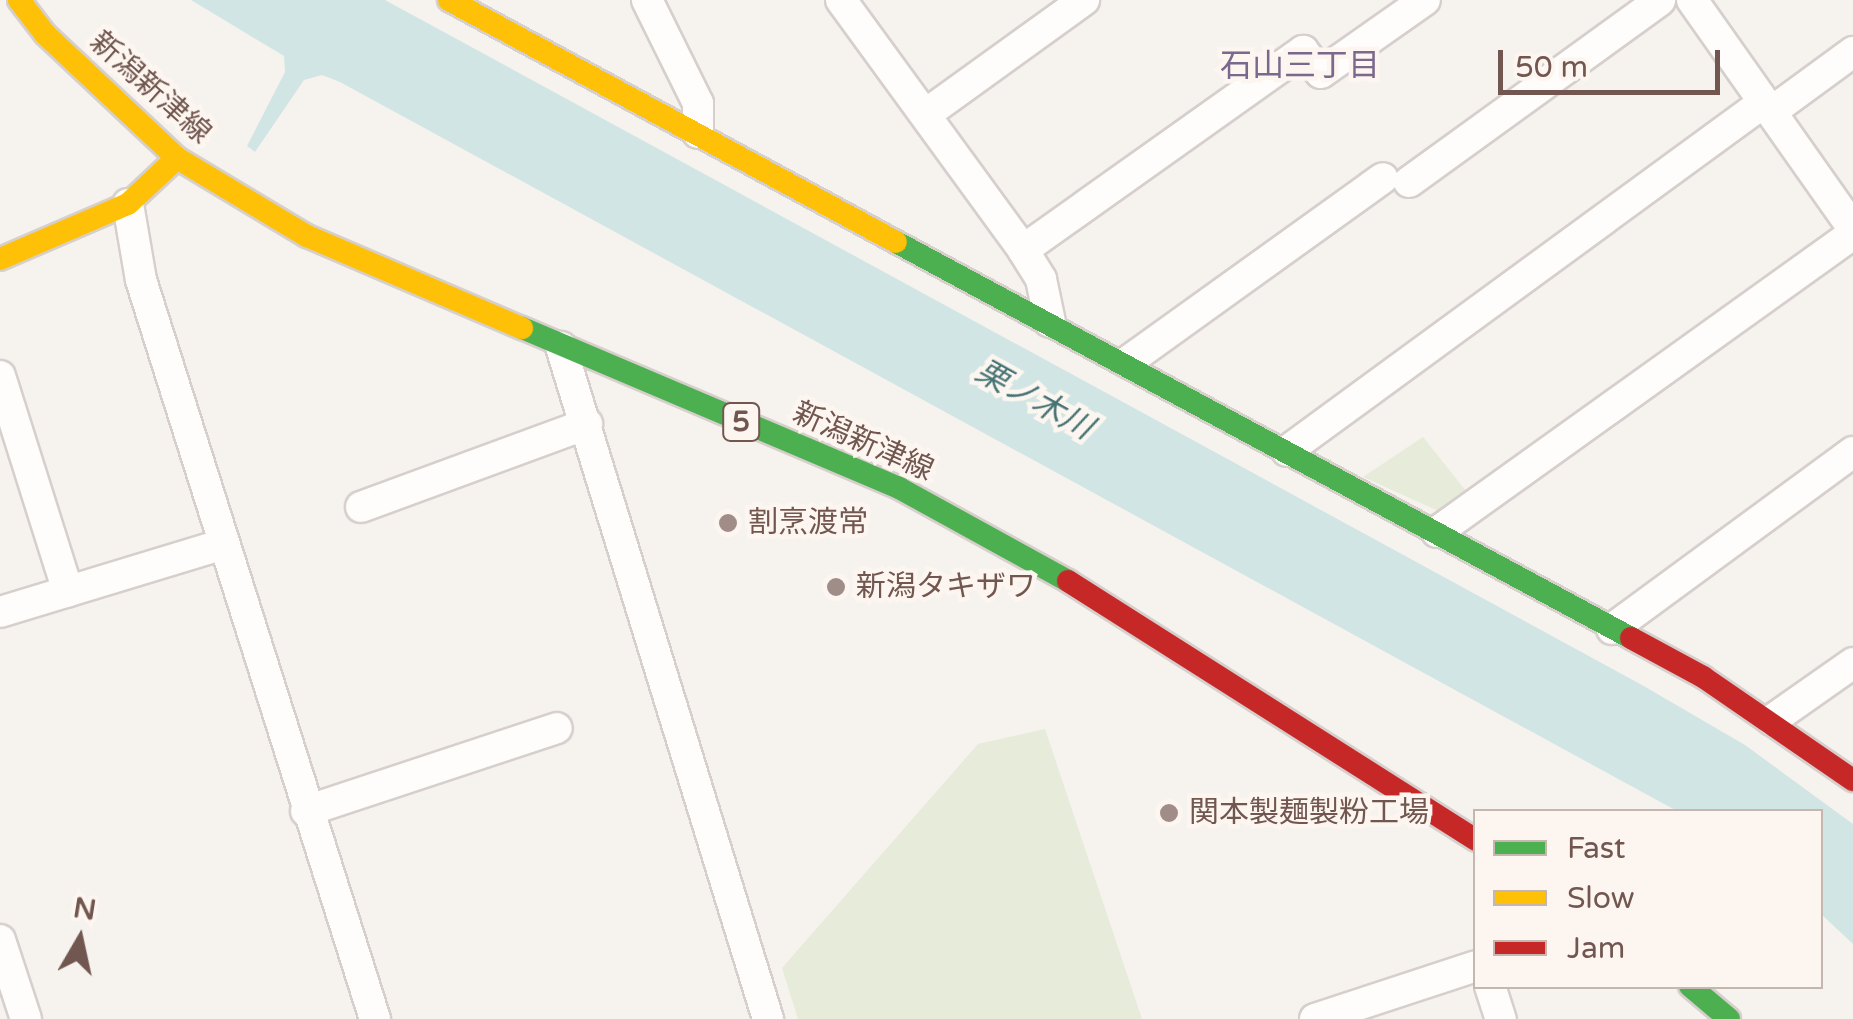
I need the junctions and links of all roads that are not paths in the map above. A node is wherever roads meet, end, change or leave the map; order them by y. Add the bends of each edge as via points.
1 (19, 0) edge
2 (449, 0) edge
3 (647, 0) edge
4 (842, 0) edge
5 (1084, 0) edge
6 (1426, 0) edge
7 (1660, 0) edge
8 (1692, 0) edge
9 (1853, 52) edge
10 (1768, 107) junction
11 (926, 114) junction
12 (698, 133) junction
13 (177, 158) junction
14 (128, 204) junction
15 (1853, 231) edge
16 (1023, 250) junction
17 (0, 258) edge
18 (1050, 322) junction
19 (562, 347) junction
20 (1127, 362) junction
21 (0, 376) edge
22 (587, 424) junction
23 (1287, 450) junction
24 (1853, 452) edge
25 (361, 507) dead end
26 (1437, 532) junction
27 (224, 544) junction
28 (68, 592) junction
29 (0, 612) edge
30 (1612, 629) junction
31 (1853, 663) edge
32 (1772, 720) junction
33 (557, 728) dead end
34 (1853, 780) edge
35 (306, 812) junction
36 (1473, 838) edge
37 (0, 940) edge
38 (1473, 967) edge
39 (1491, 989) edge
40 (1693, 989) edge
41 (26, 1019) edge
42 (376, 1019) edge
43 (768, 1019) edge
44 (1315, 1019) edge
45 (1501, 1019) edge
46 (1728, 1019) edge

1 - 13 street, 新潟新津線 / 5 via 45,34
2 - 12 street
3 - 12 street via 698,102
4 - 11 street
5 - 11 street
6 - 16 street via 1321,73 1303,51
7 - 20 street
8 - 10 street
9 - 10 street
10 - 15 street
10 - 23 street
11 - 16 street
12 - 18 street
13 - 14 street
13 - 19 street, 新潟新津線 / 5 via 307,236
14 - 17 street
14 - 27 street via 140,280
15 - 26 street
16 - 18 street via 1042,279
18 - 20 street
19 - 22 street
19 - 36 street, 新潟新津線 / 5 via 899,488 1024,553
20 - 23 street
21 - 28 street
22 - 25 street
22 - 43 street
23 - 26 street
24 - 30 street
26 - 30 street
27 - 28 street
27 - 35 street
28 - 29 street
30 - 32 street
31 - 32 street
32 - 34 street
33 - 35 street
35 - 42 street
37 - 41 street
38 - 44 street
39 - 45 street
40 - 46 street

